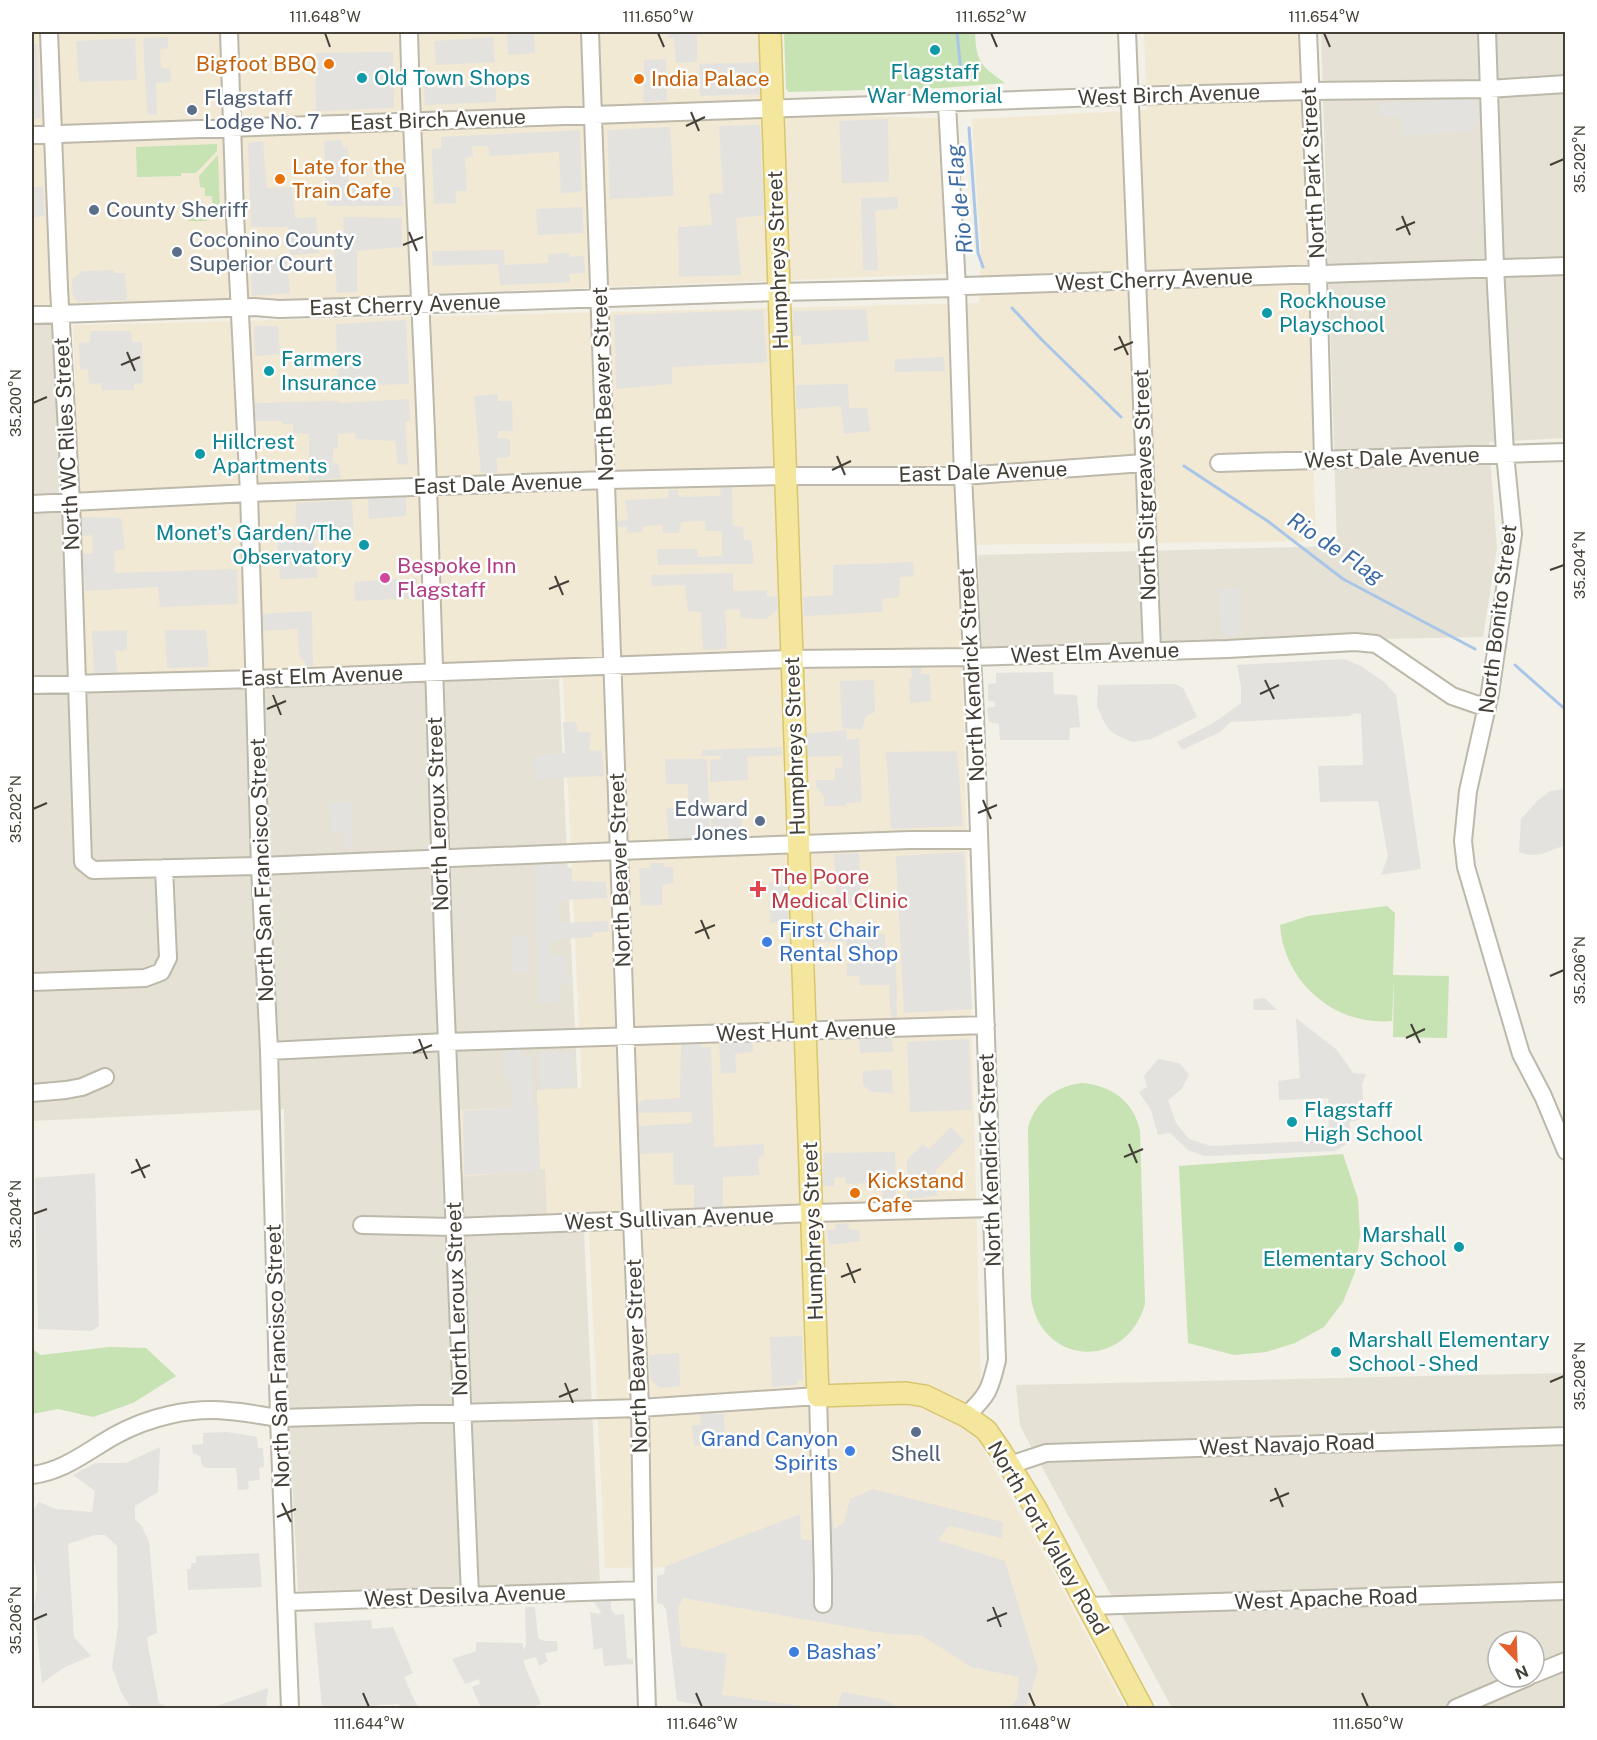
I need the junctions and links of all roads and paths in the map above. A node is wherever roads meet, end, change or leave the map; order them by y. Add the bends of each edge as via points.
1 (49, 32) edge
2 (229, 32) edge
3 (409, 32) edge
4 (590, 32) edge
5 (770, 32) edge
6 (1127, 32) edge
7 (1308, 32) edge
8 (1487, 32) edge
9 (1566, 84) edge
10 (1489, 89) junction
11 (1309, 91) junction
12 (1129, 96) junction
13 (947, 104) junction
14 (772, 108) junction
15 (592, 114) junction
16 (412, 121) junction
17 (232, 128) junction
18 (53, 134) junction
19 (32, 135) edge
20 (1566, 266) edge
21 (1495, 267) junction
22 (1318, 275) junction
23 (1137, 281) junction
24 (957, 288) junction
25 (779, 292) junction
26 (601, 297) junction
27 (419, 304) junction
28 (239, 308) junction
29 (60, 314) junction
30 (32, 315) edge
31 (1566, 452) edge
32 (1505, 454) junction
33 (1323, 459) junction
34 (1144, 463) junction
35 (1219, 463) dead end
36 (785, 476) junction
37 (963, 476) junction
38 (607, 480) junction
39 (428, 486) junction
40 (249, 493) junction
41 (71, 503) junction
42 (32, 504) edge
43 (1152, 650) junction
44 (971, 657) junction
45 (791, 659) junction
46 (613, 666) junction
47 (432, 672) junction
48 (255, 680) junction
49 (76, 684) junction
50 (32, 686) edge
51 (1487, 708) junction
52 (978, 840) junction
53 (798, 844) junction
54 (619, 851) junction
55 (440, 859) junction
56 (260, 866) junction
57 (164, 868) junction
58 (32, 982) edge
59 (986, 1025) junction
60 (805, 1031) junction
61 (626, 1037) junction
62 (446, 1042) junction
63 (269, 1051) junction
64 (105, 1077) dead end
65 (32, 1093) edge
66 (1566, 1151) edge
67 (991, 1208) junction
68 (813, 1213) junction
69 (632, 1221) junction
70 (362, 1225) dead end
71 (454, 1227) junction
72 (818, 1396) junction
73 (640, 1408) junction
74 (462, 1413) junction
75 (966, 1416) junction
76 (279, 1418) junction
77 (1566, 1436) edge
78 (1010, 1465) junction
79 (32, 1475) edge
80 (1565, 1588) edge
81 (643, 1590) junction
82 (470, 1596) junction
83 (288, 1602) junction
84 (823, 1604) dead end
85 (1088, 1606) junction
86 (1566, 1660) edge
87 (1546, 1669) edge
88 (1500, 1689) edge
89 (290, 1708) edge
90 (647, 1708) edge
91 (1142, 1708) edge
92 (1456, 1708) edge

1 - 18 street, North WC Riles Street
2 - 17 street, North San Francisco Street
3 - 16 street, North Leroux Street
4 - 15 street, North Beaver Street
5 - 14 main road, Humphreys Street
6 - 12 street, North Sitgreaves Street
7 - 11 street, North Park Street
8 - 10 street, North Bonito Street
9 - 10 street, West Birch Avenue
10 - 11 street, West Birch Avenue
10 - 21 street, North Bonito Street
11 - 12 street, West Birch Avenue
11 - 22 street, North Park Street
12 - 13 street, West Birch Avenue
12 - 23 street, North Sitgreaves Street
13 - 14 street, West Birch Avenue
13 - 24 street, North Kendrick Street
14 - 15 street, East Birch Avenue
14 - 25 main road, Humphreys Street
15 - 16 street, East Birch Avenue
15 - 26 street, North Beaver Street
16 - 17 street, East Birch Avenue
16 - 27 street, North Leroux Street
17 - 18 street, East Birch Avenue
17 - 28 street, North San Francisco Street
18 - 19 street, East Birch Avenue
18 - 29 street, North WC Riles Street
20 - 21 street, West Cherry Avenue
21 - 22 street, West Cherry Avenue
21 - 32 street, North Bonito Street
22 - 23 street, West Cherry Avenue
22 - 33 street, North Park Street
23 - 24 street, West Cherry Avenue
23 - 34 street, North Sitgreaves Street
24 - 25 street, West Cherry Avenue
24 - 37 street, North Kendrick Street
25 - 26 street, East Cherry Avenue
25 - 36 main road, Humphreys Street
26 - 27 street, East Cherry Avenue
26 - 38 street, North Beaver Street
27 - 28 street, East Cherry Avenue
27 - 39 street, North Leroux Street
28 - 29 street, East Cherry Avenue
28 - 40 street, North San Francisco Street
29 - 30 street, East Cherry Avenue
29 - 41 street, North WC Riles Street
31 - 32 street, West Dale Avenue
32 - 33 street, West Dale Avenue
32 - 51 street, North Bonito Street via 1513,534
33 - 35 street, West Dale Avenue
34 - 37 street, East Dale Avenue
34 - 43 street, North Sitgreaves Street
36 - 37 street, East Dale Avenue
36 - 38 street, East Dale Avenue
36 - 45 main road, Humphreys Street
37 - 44 street, North Kendrick Street
38 - 39 street, East Dale Avenue
38 - 46 street, North Beaver Street
39 - 40 street, East Dale Avenue
39 - 47 street, North Leroux Street
40 - 41 street, East Dale Avenue
40 - 48 street, North San Francisco Street
41 - 42 street, East Dale Avenue
41 - 49 street, North WC Riles Street
43 - 44 street, West Elm Avenue
43 - 51 street, West Elm Avenue via 1376,644 1452,696
44 - 45 street, West Elm Avenue
44 - 52 street, North Kendrick Street
45 - 46 street, West Elm Avenue
45 - 53 main road, Humphreys Street
46 - 47 street, East Elm Avenue
46 - 54 street, North Beaver Street
47 - 48 street, East Elm Avenue
47 - 55 street, North Leroux Street
48 - 49 street, East Elm Avenue
48 - 56 street, North San Francisco Street
49 - 50 street, East Elm Avenue
49 - 57 street, North WC Riles Street via 83,862 93,870
51 - 66 street, North Bonito Street via 1468,791 1463,841 1466,867 1521,1054
52 - 53 street
52 - 59 street, North Kendrick Street
53 - 54 street
53 - 60 main road, Humphreys Street
54 - 55 street
54 - 61 street, North Beaver Street
55 - 56 street
55 - 62 street, North Leroux Street
56 - 57 street
56 - 63 street, North San Francisco Street
57 - 58 street via 168,958 161,972 145,978
59 - 60 street, West Hunt Avenue
59 - 67 street, North Kendrick Street
60 - 61 street, West Hunt Avenue
60 - 68 main road, Humphreys Street
61 - 62 street, West Hunt Avenue
61 - 69 street, North Beaver Street
62 - 63 street, West Hunt Avenue
62 - 71 street, North Leroux Street
63 - 76 street, North San Francisco Street
64 - 65 street via 82,1087
67 - 68 street, West Sullivan Avenue
67 - 75 street, North Kendrick Street via 997,1360 984,1398
68 - 69 street, West Sullivan Avenue
68 - 72 main road, Humphreys Street
69 - 71 street, West Sullivan Avenue
69 - 73 street, North Beaver Street
70 - 71 street, West Sullivan Avenue
71 - 74 street, North Leroux Street
72 - 73 street
72 - 75 main road, North Fort Valley Road via 906,1393 925,1396
72 - 84 street, Humphreys Street
73 - 74 street
73 - 81 street, North Beaver Street
74 - 76 street
74 - 82 street, North Leroux Street
75 - 78 main road, North Fort Valley Road via 986,1430
76 - 79 street via 228,1410 153,1418 61,1468
76 - 83 street, North San Francisco Street
77 - 78 street, West Navajo Road via 1046,1453
78 - 85 main road, North Fort Valley Road
80 - 85 street, West Apache Road
81 - 82 street, West Desilva Avenue
81 - 90 street, North Beaver Street
82 - 83 street, West Desilva Avenue
83 - 89 street, North San Francisco Street
85 - 91 main road, North Fort Valley Road
86 - 87 street
88 - 92 street

